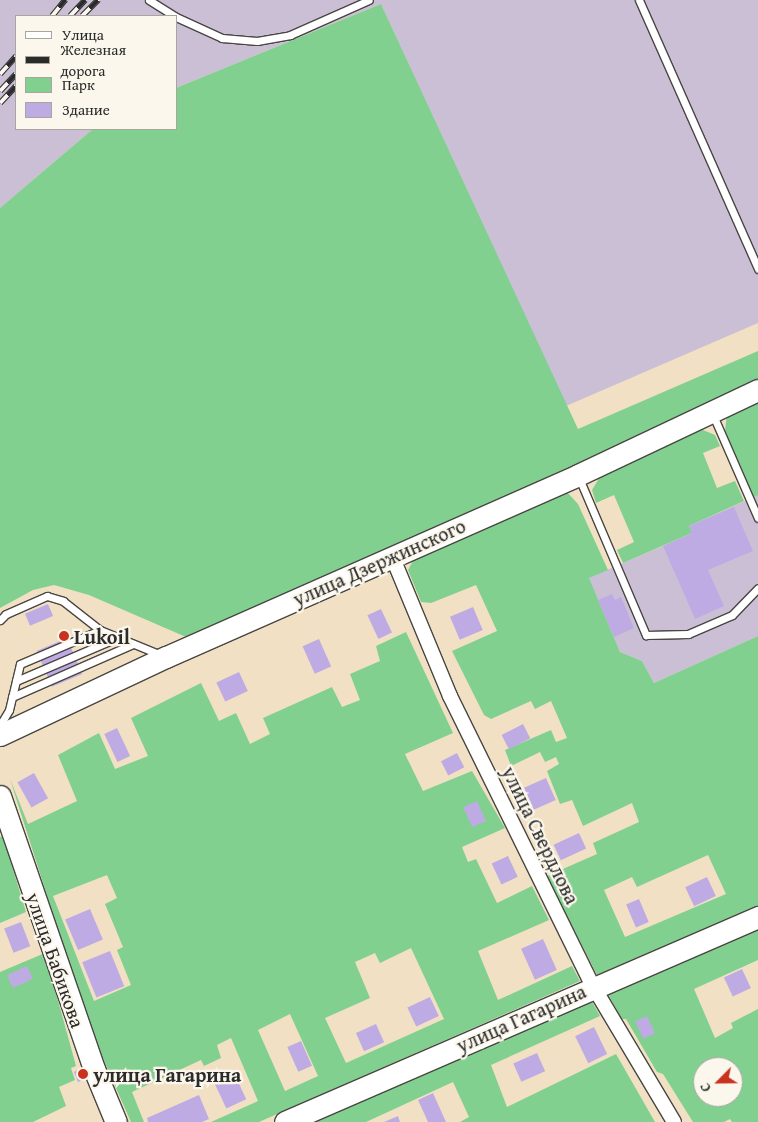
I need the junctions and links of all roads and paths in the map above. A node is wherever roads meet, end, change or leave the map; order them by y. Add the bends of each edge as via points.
1 (149, 0) edge
2 (369, 0) edge
3 (639, 0) edge
4 (174, 15) edge
5 (178, 17) edge
6 (758, 269) edge
7 (758, 390) edge
8 (711, 412) junction
9 (578, 476) junction
10 (758, 518) edge
11 (392, 556) junction
12 (758, 588) edge
13 (0, 620) edge
14 (100, 630) junction
15 (117, 638) junction
16 (133, 644) junction
17 (166, 657) junction
18 (16, 681) junction
19 (12, 697) junction
20 (0, 725) edge
21 (0, 735) edge
22 (0, 796) edge
23 (758, 917) edge
24 (593, 986) junction
25 (116, 1122) edge
26 (285, 1122) edge
27 (674, 1122) edge

1 - 4 lane
2 - 5 lane via 290,34 256,41 222,38
3 - 6 lane
7 - 8 main road, улица Дзержинского
8 - 9 main road, улица Дзержинского
8 - 10 lane
9 - 11 main road, улица Дзержинского
9 - 12 lane via 646,634 688,634 732,615
11 - 17 main road, улица Дзержинского
11 - 24 street, улица Свердлова via 450,696
13 - 14 lane via 6,614 48,596 63,600
14 - 15 lane
14 - 18 lane via 20,664
15 - 16 lane
15 - 18 lane
16 - 17 lane
16 - 19 lane
17 - 21 main road, улица Дзержинского
18 - 19 lane
19 - 20 lane
22 - 25 main road, улица Бабикова via 94,1069
23 - 24 main road, улица Гагарина
24 - 26 main road, улица Гагарина
24 - 27 street, улица Свердлова

